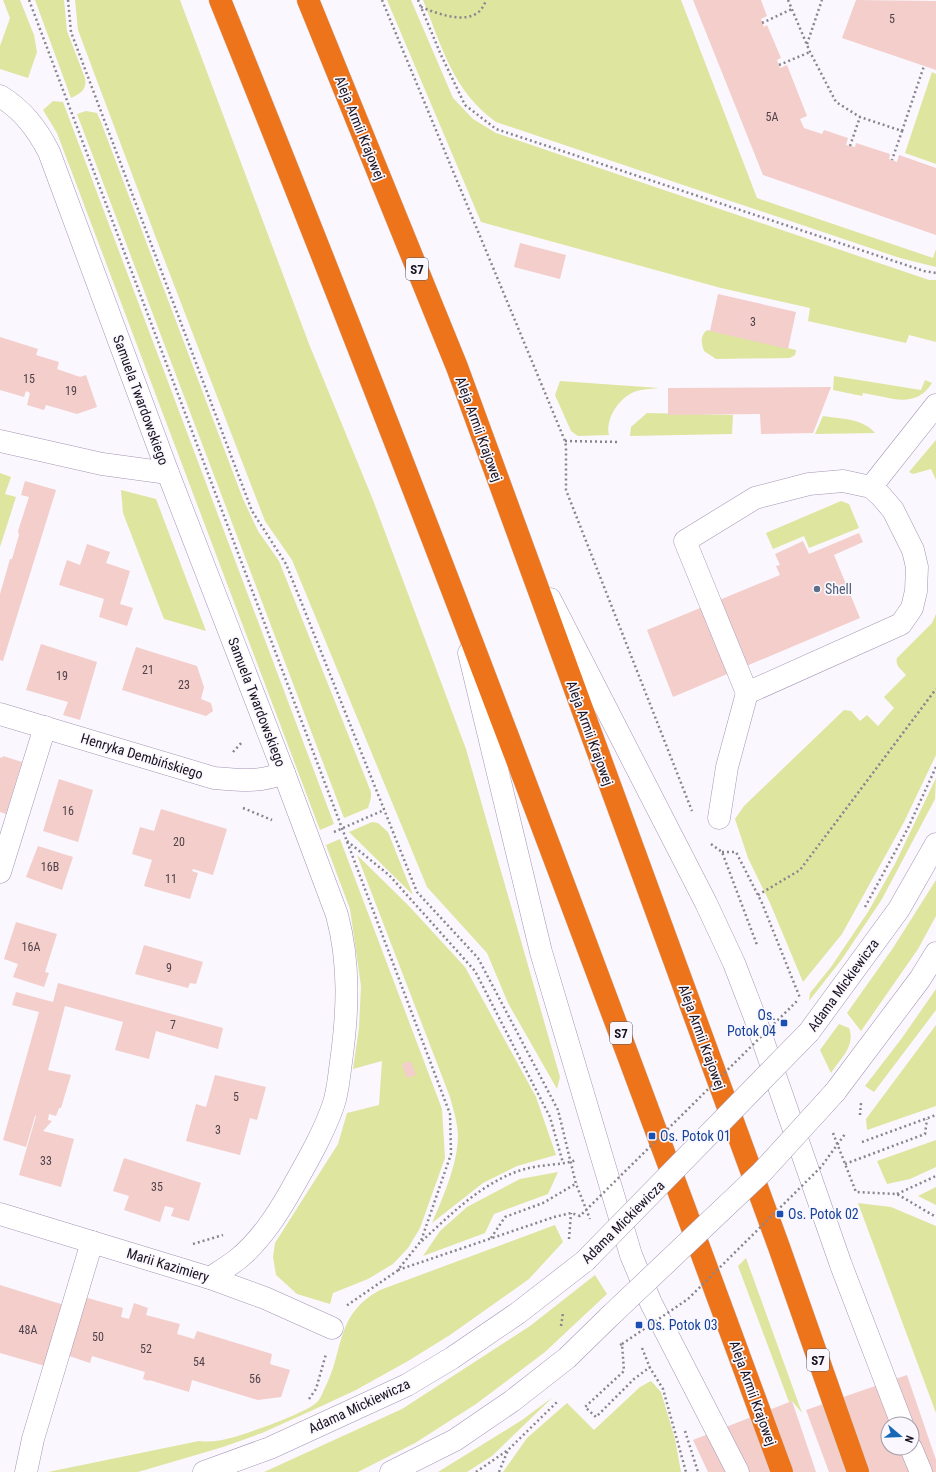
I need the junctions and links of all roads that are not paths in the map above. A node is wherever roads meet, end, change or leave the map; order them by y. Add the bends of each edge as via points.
1 (220, 0) edge
2 (308, 0) edge
3 (0, 96) edge
4 (936, 405) edge
5 (0, 441) edge
6 (168, 473) junction
7 (871, 487) junction
8 (520, 541) junction
9 (454, 596) junction
10 (747, 693) junction
11 (0, 714) edge
12 (45, 727) junction
13 (284, 773) junction
14 (719, 818) dead end
15 (936, 844) edge
16 (0, 872) edge
17 (936, 953) edge
18 (0, 1214) edge
19 (92, 1242) junction
20 (210, 1278) junction
21 (332, 1328) dead end
22 (899, 1416) edge
23 (915, 1456) edge
24 (26, 1472) edge
25 (204, 1472) edge
26 (391, 1472) edge
27 (738, 1472) edge
28 (782, 1472) edge
29 (858, 1472) edge
30 (921, 1472) edge

1 - 9 highway, Aleja Armii Krajowej / S7
2 - 8 highway, Aleja Armii Krajowej / S7 via 457,367
3 - 6 street, Samuela Twardowskiego via 37,129 49,152
4 - 7 street
5 - 6 street via 102,464
6 - 13 street, Samuela Twardowskiego
7 - 10 street via 893,510 913,550 917,567 916,592 912,608 902,624
7 - 10 street via 843,481 809,484 755,498 685,541
8 - 22 street via 706,903 734,963 841,1264
8 - 29 highway, Aleja Armii Krajowej / S7 via 776,1240
9 - 27 street, Aleja Armii Krajowej via 542,952 631,1255 651,1303
9 - 28 highway, Aleja Armii Krajowej / S7 via 626,1044
10 - 14 street via 727,767
11 - 12 street, Henryka Dembińskiego
12 - 13 street, Henryka Dembińskiego via 214,778 250,781 268,779
12 - 16 street
13 - 20 street, Samuela Twardowskiego via 337,915 343,938 348,1005 343,1049 333,1105 313,1151 275,1218 238,1259
15 - 25 street, Adama Mickiewicza, bridge via 899,909 809,1032 585,1261 518,1313 407,1385 270,1448
17 - 26 street, bridge via 920,979 835,1092 762,1172 567,1358 512,1401 455,1440
18 - 19 street, Marii Kazimiery
19 - 20 street, Marii Kazimiery
19 - 24 street via 33,1439
20 - 21 street, Marii Kazimiery via 265,1298
23 - 30 street

